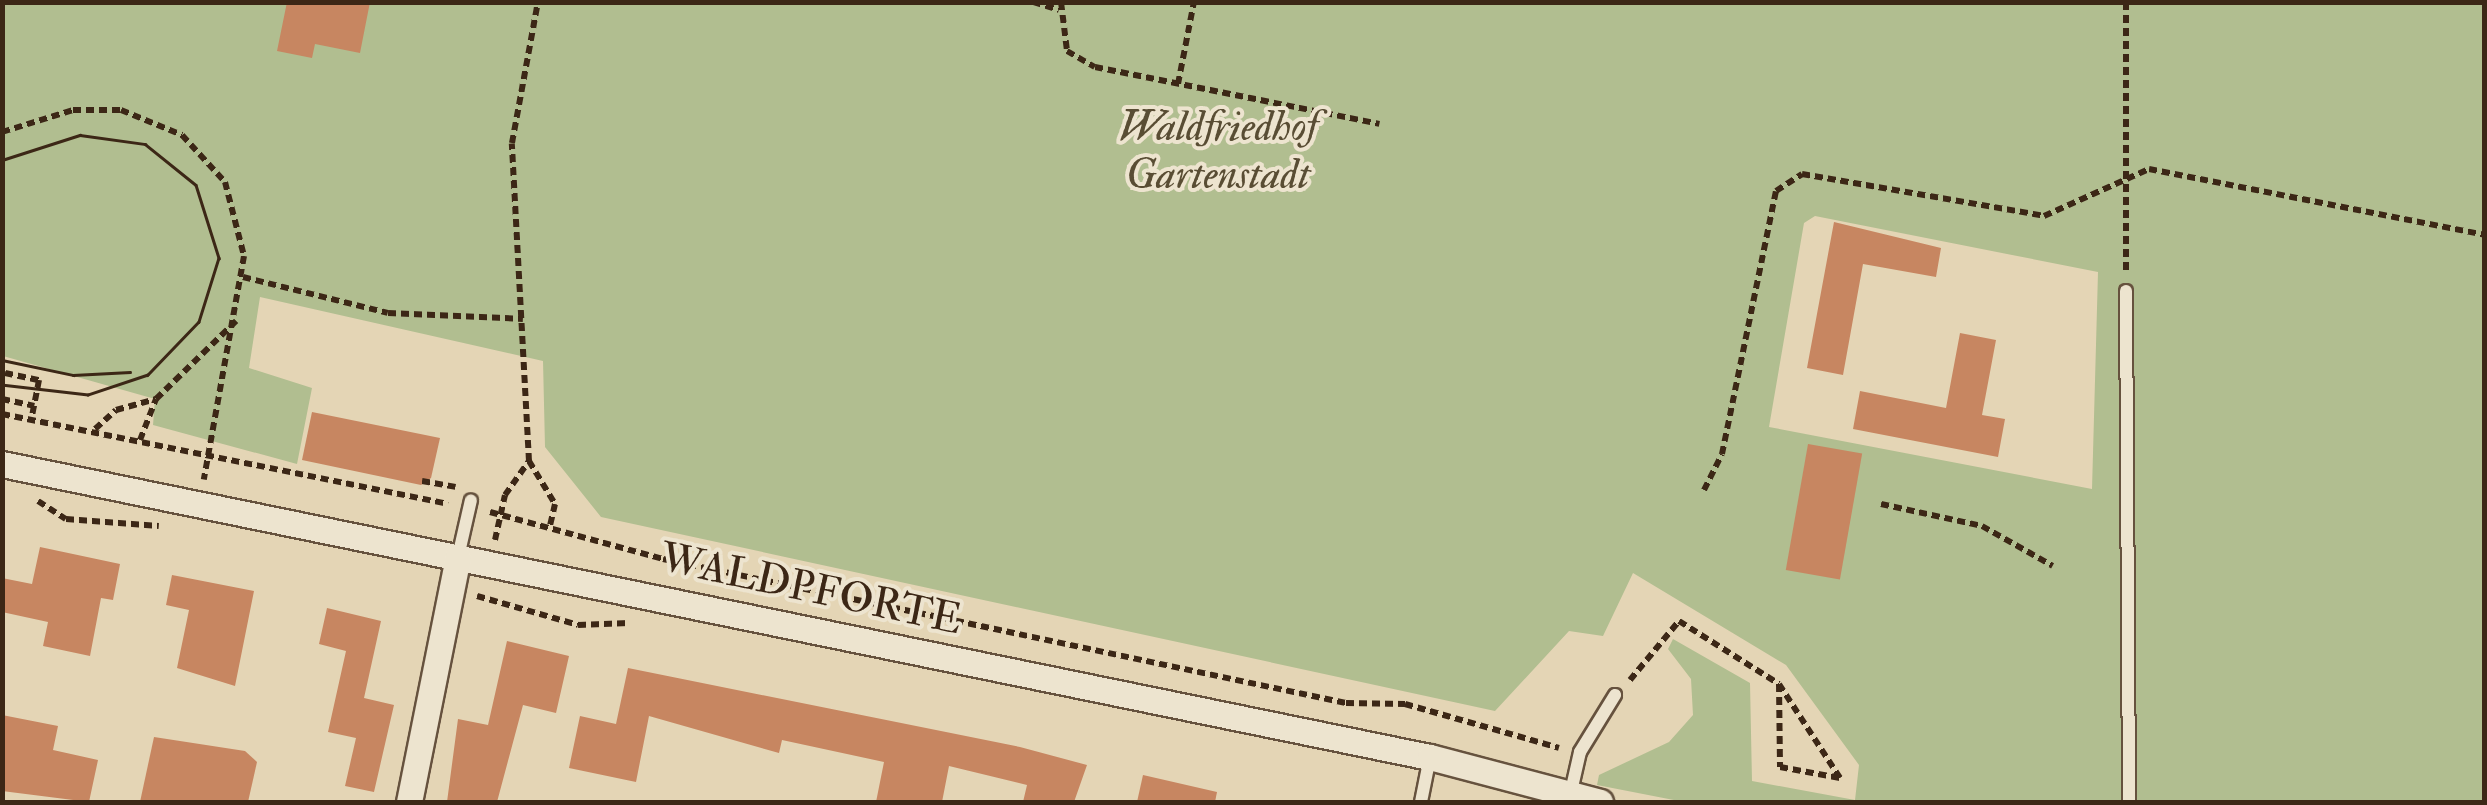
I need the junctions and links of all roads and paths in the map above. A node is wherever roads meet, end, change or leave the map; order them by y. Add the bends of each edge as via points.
1 (538, 2) edge
2 (1033, 2) edge
3 (1194, 2) edge
4 (2126, 2) edge
5 (1060, 6) edge
6 (1178, 84) junction
7 (1379, 124) dead end
8 (2, 132) edge
9 (2127, 178) junction
10 (2484, 235) edge
11 (243, 276) junction
12 (2126, 291) joint
13 (523, 319) junction
14 (236, 321) junction
15 (5, 373) edge
16 (2, 399) edge
17 (156, 400) junction
18 (34, 406) junction
19 (2, 414) edge
20 (31, 421) junction
21 (94, 430) junction
22 (140, 440) junction
23 (209, 454) junction
24 (529, 461) junction
25 (2, 464) edge
26 (422, 480) dead end
27 (1704, 490) dead end
28 (424, 498) junction
29 (198, 503) junction
30 (470, 504) junction
31 (1881, 504) dead end
32 (501, 514) junction
33 (550, 526) junction
34 (458, 557) junction
35 (490, 564) junction
36 (2052, 566) dead end
37 (1778, 684) junction
38 (1615, 695) joint
39 (1580, 752) junction
40 (1430, 757) junction
41 (1569, 799) edge
42 (408, 802) edge
43 (1421, 802) edge
44 (1600, 802) edge
45 (2129, 802) edge

1 - 13 path via 512,142
2 - 5 path
3 - 6 path
4 - 9 path
5 - 6 path via 1068,50 1095,67
6 - 7 path
8 - 11 path via 96,108 170,127 206,156 234,200
9 - 10 path via 2149,169
9 - 12 path
9 - 27 path via 2044,216 1802,174 1776,190 1722,454
11 - 13 path via 388,313
11 - 14 path
12 - 45 lane
13 - 24 path
14 - 17 path
14 - 23 path
15 - 18 path via 39,380
16 - 18 path
17 - 21 path via 116,410
17 - 22 path
18 - 20 path
19 - 20 path
20 - 21 path
21 - 22 path
22 - 23 path
23 - 28 path
23 - 29 path
24 - 32 path
24 - 33 path via 555,504
25 - 29 street, WALDPFORTE
26 - 28 path
28 - 30 path
29 - 34 street, WALDPFORTE
30 - 32 path
30 - 34 lane
31 - 36 path via 1982,526
32 - 33 path
32 - 35 path
33 - 39 path via 663,559 1327,699 1394,702
34 - 35 street, WALDPFORTE
34 - 42 street
35 - 40 street, WALDPFORTE
37 - 37 path via 1780,767 1840,778 1841,770
37 - 38 path via 1679,622
38 - 39 lane
39 - 41 lane
40 - 41 street, WALDPFORTE
40 - 43 lane
41 - 44 street, WALDPFORTE

